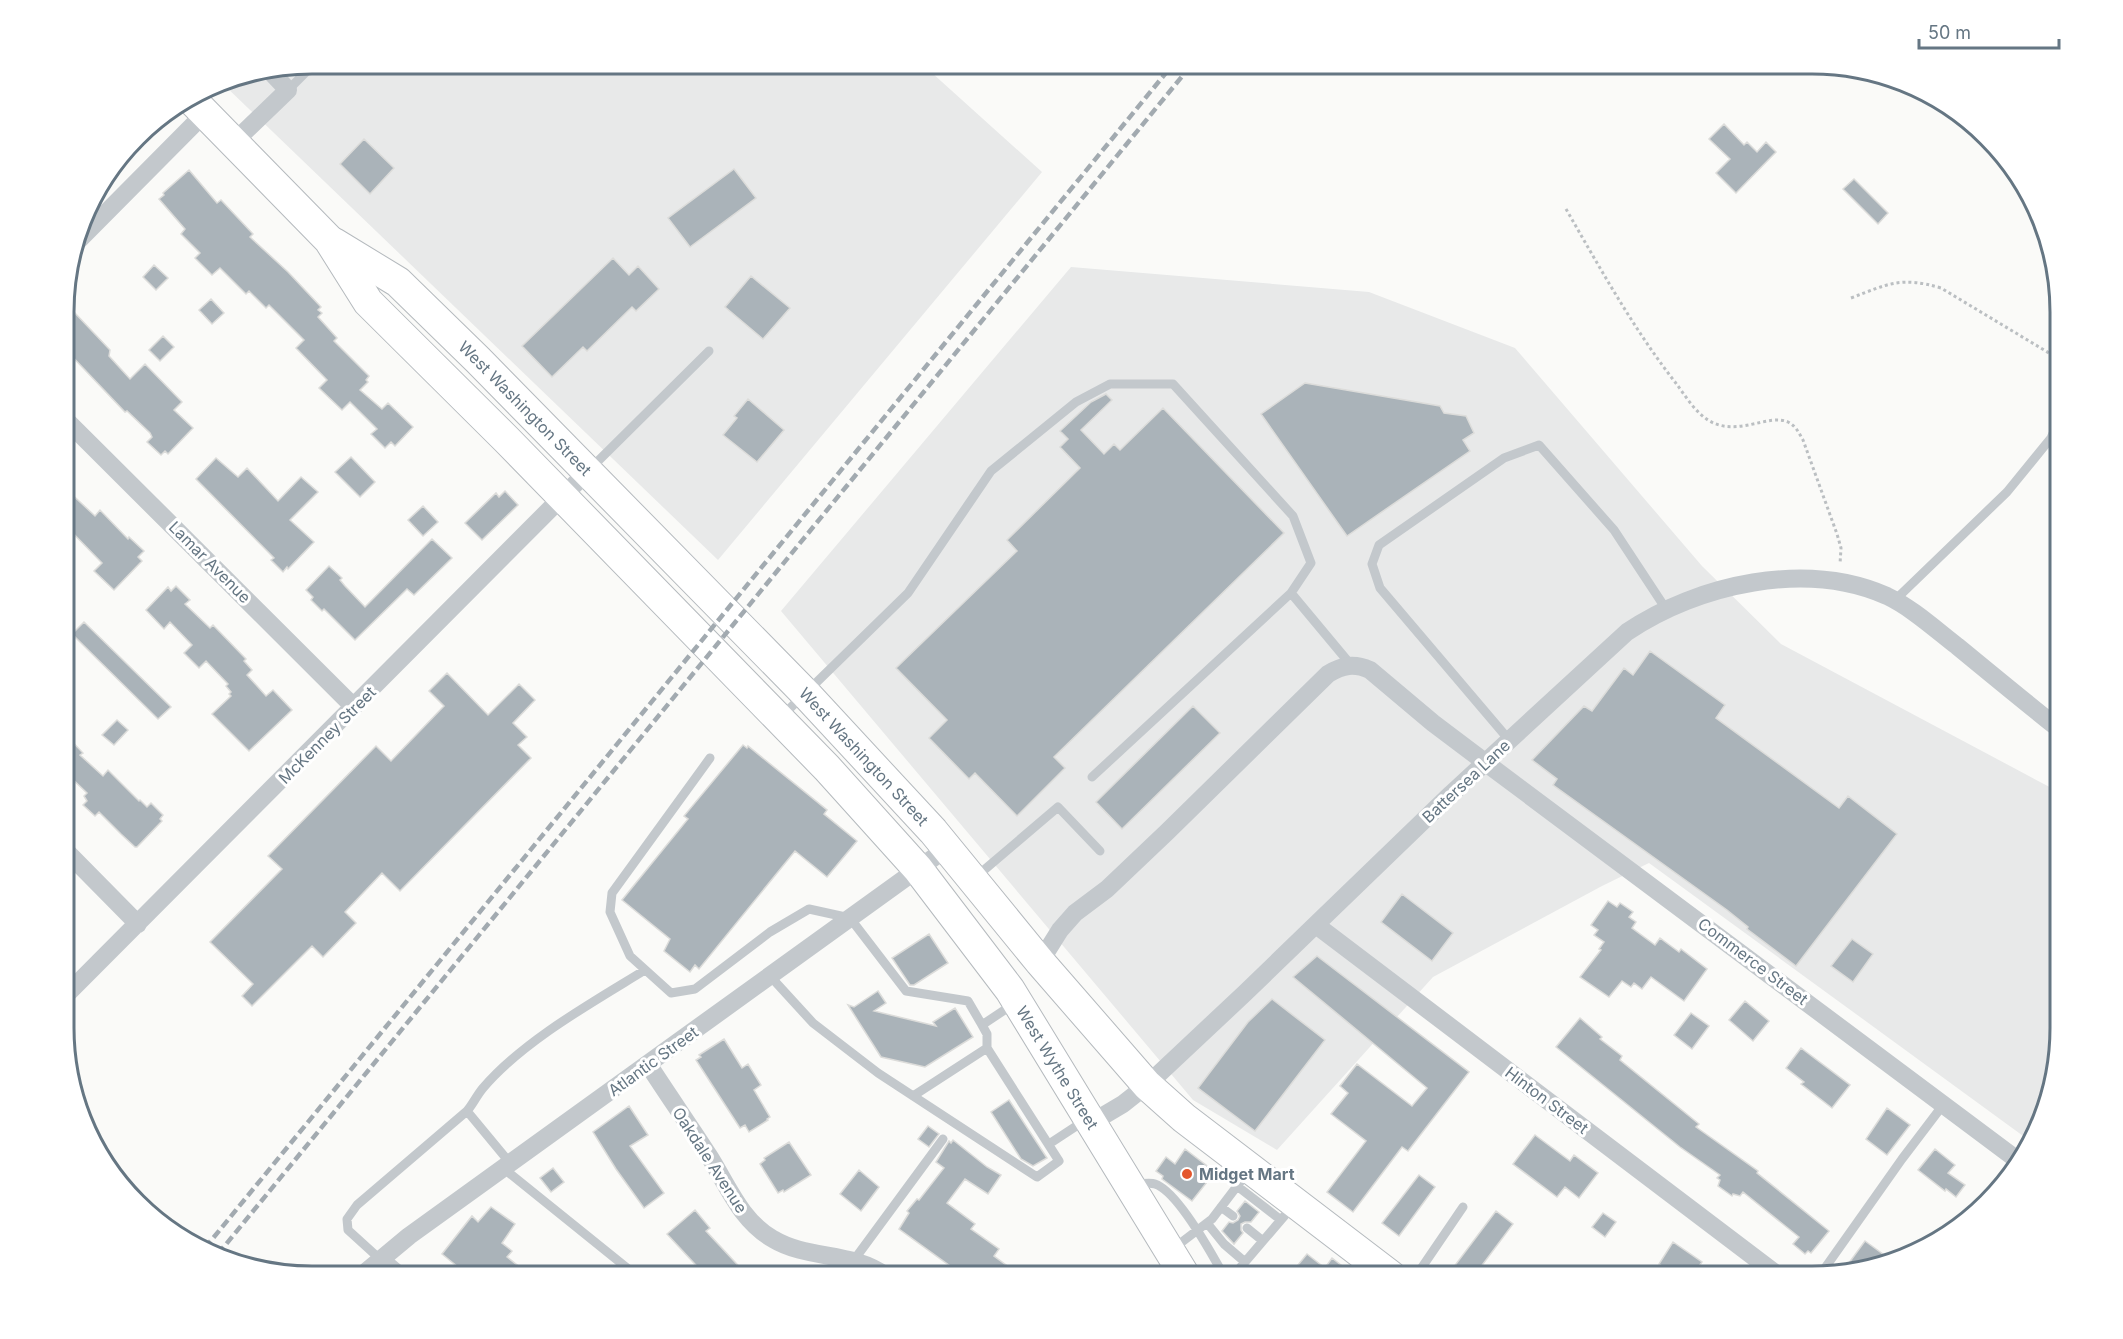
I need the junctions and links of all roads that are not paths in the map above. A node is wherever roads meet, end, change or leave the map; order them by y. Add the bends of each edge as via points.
1 (304, 74) edge
2 (275, 77) edge
3 (288, 90) junction
4 (197, 106) edge
5 (234, 142) junction
6 (89, 229) edge
7 (329, 240) junction
8 (710, 351) dead end
9 (74, 428) edge
10 (2050, 443) edge
11 (587, 472) junction
12 (563, 497) junction
13 (1291, 593) junction
14 (1894, 601) junction
15 (1666, 609) junction
16 (1351, 665) junction
17 (806, 694) junction
18 (354, 707) junction
19 (779, 719) junction
20 (2050, 721) edge
21 (1510, 741) junction
22 (710, 758) dead end
23 (1486, 763) junction
24 (1092, 777) dead end
25 (947, 848) junction
26 (1100, 851) dead end
27 (74, 859) edge
28 (918, 869) junction
29 (972, 880) junction
30 (850, 918) junction
31 (138, 924) junction
32 (1316, 925) junction
33 (1040, 962) junction
34 (645, 970) junction
35 (770, 976) junction
36 (74, 987) edge
37 (1017, 1002) junction
38 (982, 1025) junction
39 (987, 1048) junction
40 (648, 1064) junction
41 (1147, 1084) junction
42 (913, 1096) junction
43 (1943, 1105) junction
44 (467, 1111) junction
45 (1090, 1121) junction
46 (944, 1139) dead end
47 (1049, 1144) junction
48 (2012, 1156) edge
49 (507, 1165) junction
50 (1244, 1178) junction
51 (1129, 1184) junction
52 (1221, 1207) junction
53 (1463, 1207) dead end
54 (1288, 1211) junction
55 (1233, 1216) dead end
56 (1207, 1223) junction
57 (1247, 1228) dead end
58 (1197, 1232) junction
59 (1263, 1241) junction
60 (381, 1260) junction
61 (854, 1260) junction
62 (1245, 1262) junction
63 (1178, 1263) edge
64 (1827, 1265) edge
65 (374, 1266) edge
66 (388, 1266) edge
67 (625, 1266) edge
68 (869, 1266) edge
69 (1218, 1266) edge
70 (1241, 1266) edge
71 (1379, 1266) edge
72 (1403, 1266) edge
73 (1767, 1266) edge

1 - 3 lane
2 - 3 street
3 - 5 street
4 - 5 main road, West Washington Street
4 - 6 street
5 - 7 main road, West Washington Street
7 - 11 main road, West Washington Street via 398,282
7 - 12 main road, West Washington Street via 368,302
8 - 11 lane
9 - 18 street, Lamar Avenue
10 - 14 lane via 2007,492
11 - 12 street, McKenney Street
11 - 17 main road, West Washington Street
12 - 18 street, McKenney Street
12 - 19 main road, West Washington Street
13 - 16 lane
13 - 17 lane via 1311,563 1293,516 1173,384 1110,384 1076,402 991,471 909,592
13 - 24 lane
14 - 15 street, Battersea Lane via 1855,584 1790,579 1720,589
14 - 20 street, Battersea Lane via 1925,621
15 - 21 street, Battersea Lane via 1627,632
15 - 21 lane via 1614,530 1539,445 1504,458 1379,545 1372,564 1380,588
16 - 23 street, Commerce Street via 1370,670
16 - 33 street via 1328,674 1133,865 1075,913
17 - 19 lane
17 - 25 main road, West Washington Street
18 - 31 street, McKenney Street
19 - 28 main road, West Washington Street
21 - 23 street, Battersea Lane
22 - 34 lane via 612,893 610,912 630,956
23 - 32 street, Battersea Lane
23 - 43 street, Commerce Street
25 - 28 street, Atlantic Street
25 - 29 main road, West Washington Street
26 - 29 lane via 1058,807
27 - 31 street
28 - 30 street, Atlantic Street
28 - 37 main road, West Wythe Street
29 - 33 main road, West Washington Street
30 - 34 lane via 809,909 770,932 695,989 671,993
30 - 35 street, Atlantic Street
30 - 38 lane via 906,991 968,1001
31 - 36 street, McKenney Street
32 - 41 street, Battersea Lane
32 - 73 street, Hinton Street
33 - 41 main road, West Washington Street
34 - 44 lane via 569,1017 518,1055 482,1089
35 - 40 street, Atlantic Street
35 - 42 lane via 813,1023
37 - 38 lane
37 - 45 main road, West Wythe Street
38 - 39 lane
39 - 42 lane
39 - 47 lane
40 - 49 street, Atlantic Street
40 - 61 street, Oakdale Avenue via 741,1210 756,1227 793,1248
41 - 45 street, Battersea Lane via 1123,1104
41 - 50 main road, West Washington Street
42 - 47 lane via 1037,1177 1059,1161
43 - 48 street, Commerce Street
43 - 64 lane
44 - 49 lane
44 - 60 lane via 347,1219 348,1230
45 - 47 lane
45 - 51 main road, West Wythe Street
46 - 61 lane
49 - 60 street, Atlantic Street
49 - 67 lane
50 - 52 lane
50 - 54 main road, West Washington Street
51 - 58 lane via 1154,1183 1164,1189 1182,1207
51 - 63 main road, West Wythe Street
52 - 55 lane
52 - 56 lane
53 - 72 lane
54 - 59 lane
54 - 71 main road, West Washington Street
56 - 58 lane
56 - 62 lane
57 - 59 lane
58 - 63 lane
58 - 69 lane
59 - 62 lane
60 - 65 street, Atlantic Street
60 - 66 street
61 - 68 street, Oakdale Avenue
62 - 70 lane

